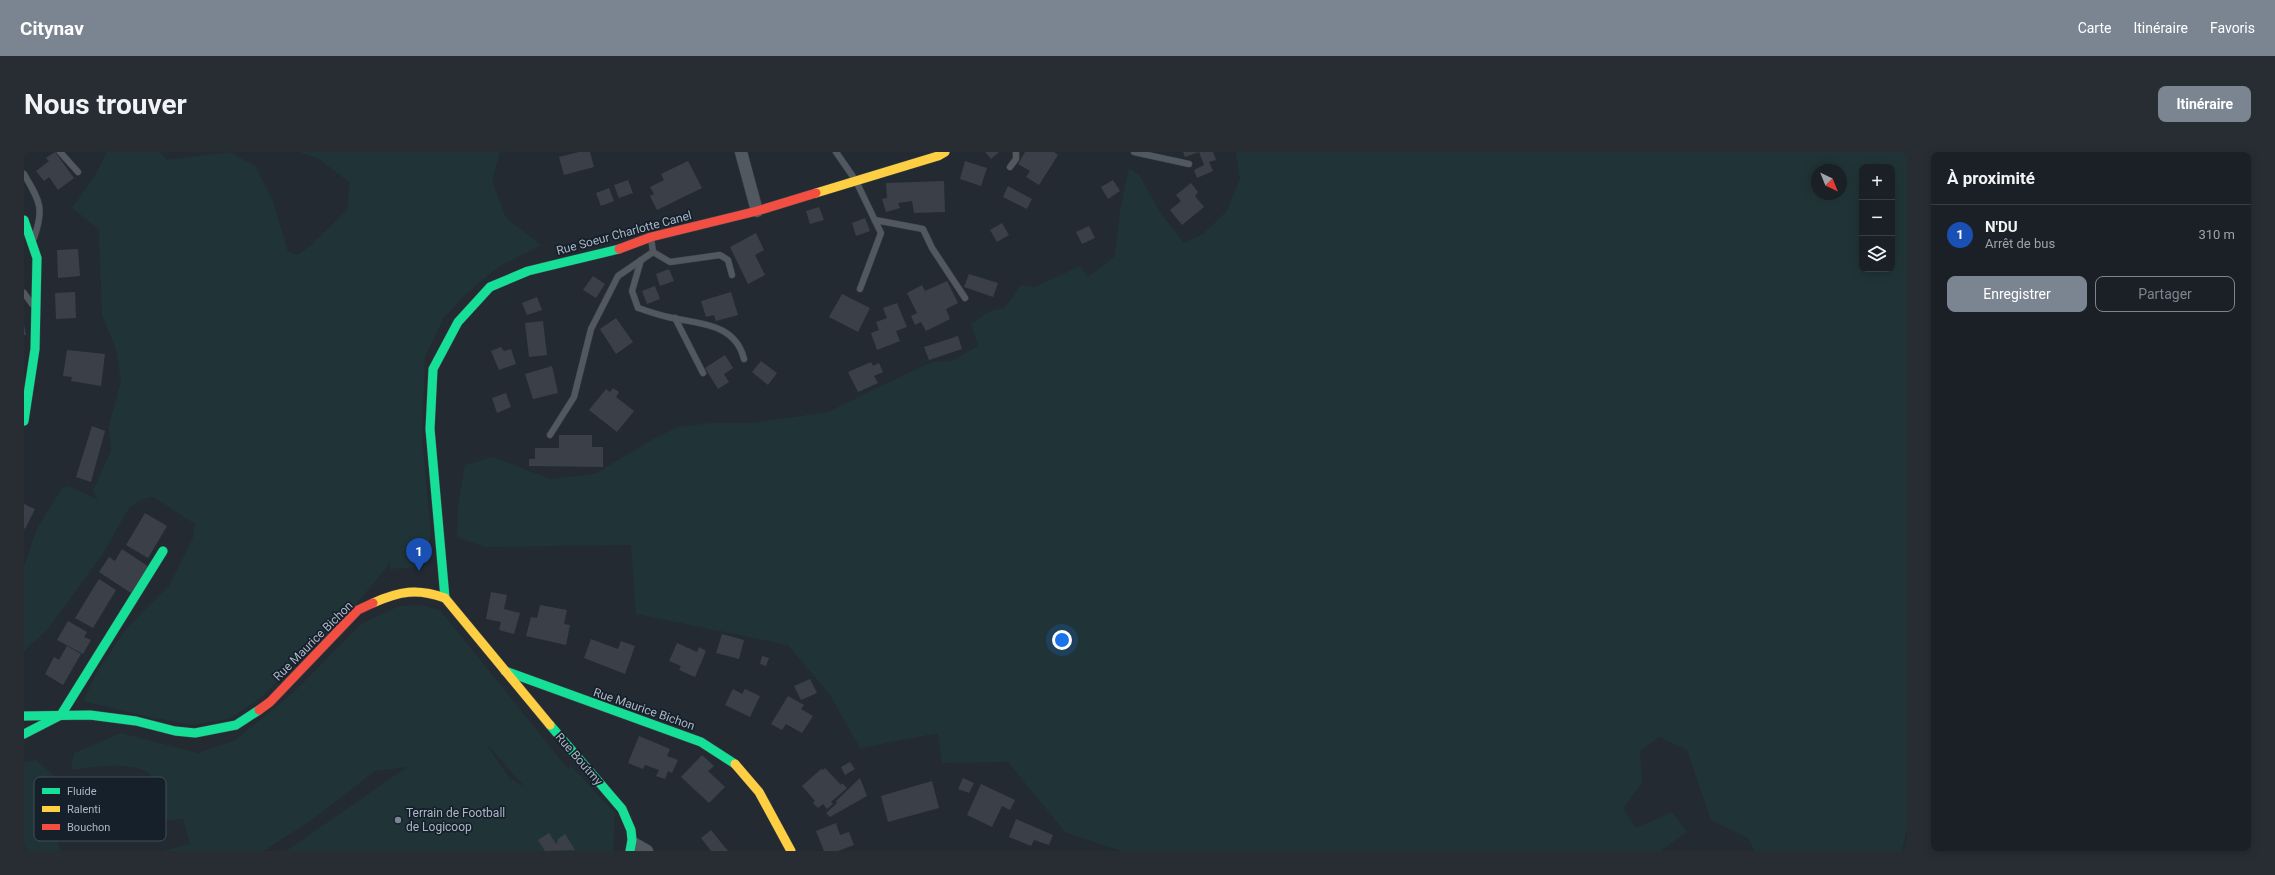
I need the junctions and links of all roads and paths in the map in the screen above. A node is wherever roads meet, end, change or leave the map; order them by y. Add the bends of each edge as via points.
1 (60, 152) edge
2 (741, 152) edge
3 (836, 152) edge
4 (920, 152) edge
5 (944, 152) edge
6 (1016, 152) edge
7 (1134, 152) edge
8 (913, 164) junction
9 (1189, 164) dead end
10 (1010, 168) dead end
11 (78, 172) dead end
12 (24, 174) edge
13 (856, 181) junction
14 (757, 211) junction
15 (24, 220) edge
16 (875, 220) junction
17 (651, 237) junction
18 (32, 241) junction
19 (653, 252) junction
20 (641, 260) junction
21 (732, 275) dead end
22 (860, 289) dead end
23 (24, 293) edge
24 (966, 298) dead end
25 (36, 310) junction
26 (675, 318) junction
27 (744, 359) dead end
28 (703, 373) dead end
29 (26, 401) edge
30 (24, 421) edge
31 (550, 435) dead end
32 (163, 551) dead end
33 (445, 598) junction
34 (503, 670) junction
35 (61, 715) junction
36 (24, 716) edge
37 (24, 734) edge
38 (632, 847) edge
39 (647, 851) edge
40 (791, 851) edge

1 - 11 lane
2 - 14 street
3 - 13 lane
4 - 8 street
5 - 8 street, Rue Soeur Charlotte Canel
6 - 10 lane via 1016,159
7 - 9 lane
8 - 13 street, Rue Soeur Charlotte Canel
12 - 18 lane via 41,207 39,223
13 - 14 street, Rue Soeur Charlotte Canel
13 - 16 lane
14 - 17 street, Rue Soeur Charlotte Canel
15 - 18 street
16 - 22 lane via 881,232
16 - 24 lane via 923,229 932,248
17 - 19 lane
17 - 33 street, Rue Soeur Charlotte Canel via 626,247 528,271 490,287 458,322 433,369 432,384 430,429
18 - 25 street via 37,258
19 - 20 lane
19 - 21 lane via 670,262 720,255 728,260
20 - 26 lane via 632,291 638,308
20 - 31 lane via 618,276 591,329 574,397
23 - 25 lane
25 - 29 street via 35,349
26 - 27 lane via 721,328 734,338
26 - 28 lane
29 - 30 street
32 - 35 street
33 - 34 street
33 - 35 street, Rue Maurice Bichon via 426,591 406,591 358,610 270,702 236,725 195,733 175,731 136,721 90,715
34 - 38 street, Rue Boutmy via 622,809 631,826
34 - 40 street, Rue Maurice Bichon via 701,742 737,765 759,792
35 - 36 street, Rue Maurice Bichon
35 - 37 street
38 - 39 street, Rue Boutmy

